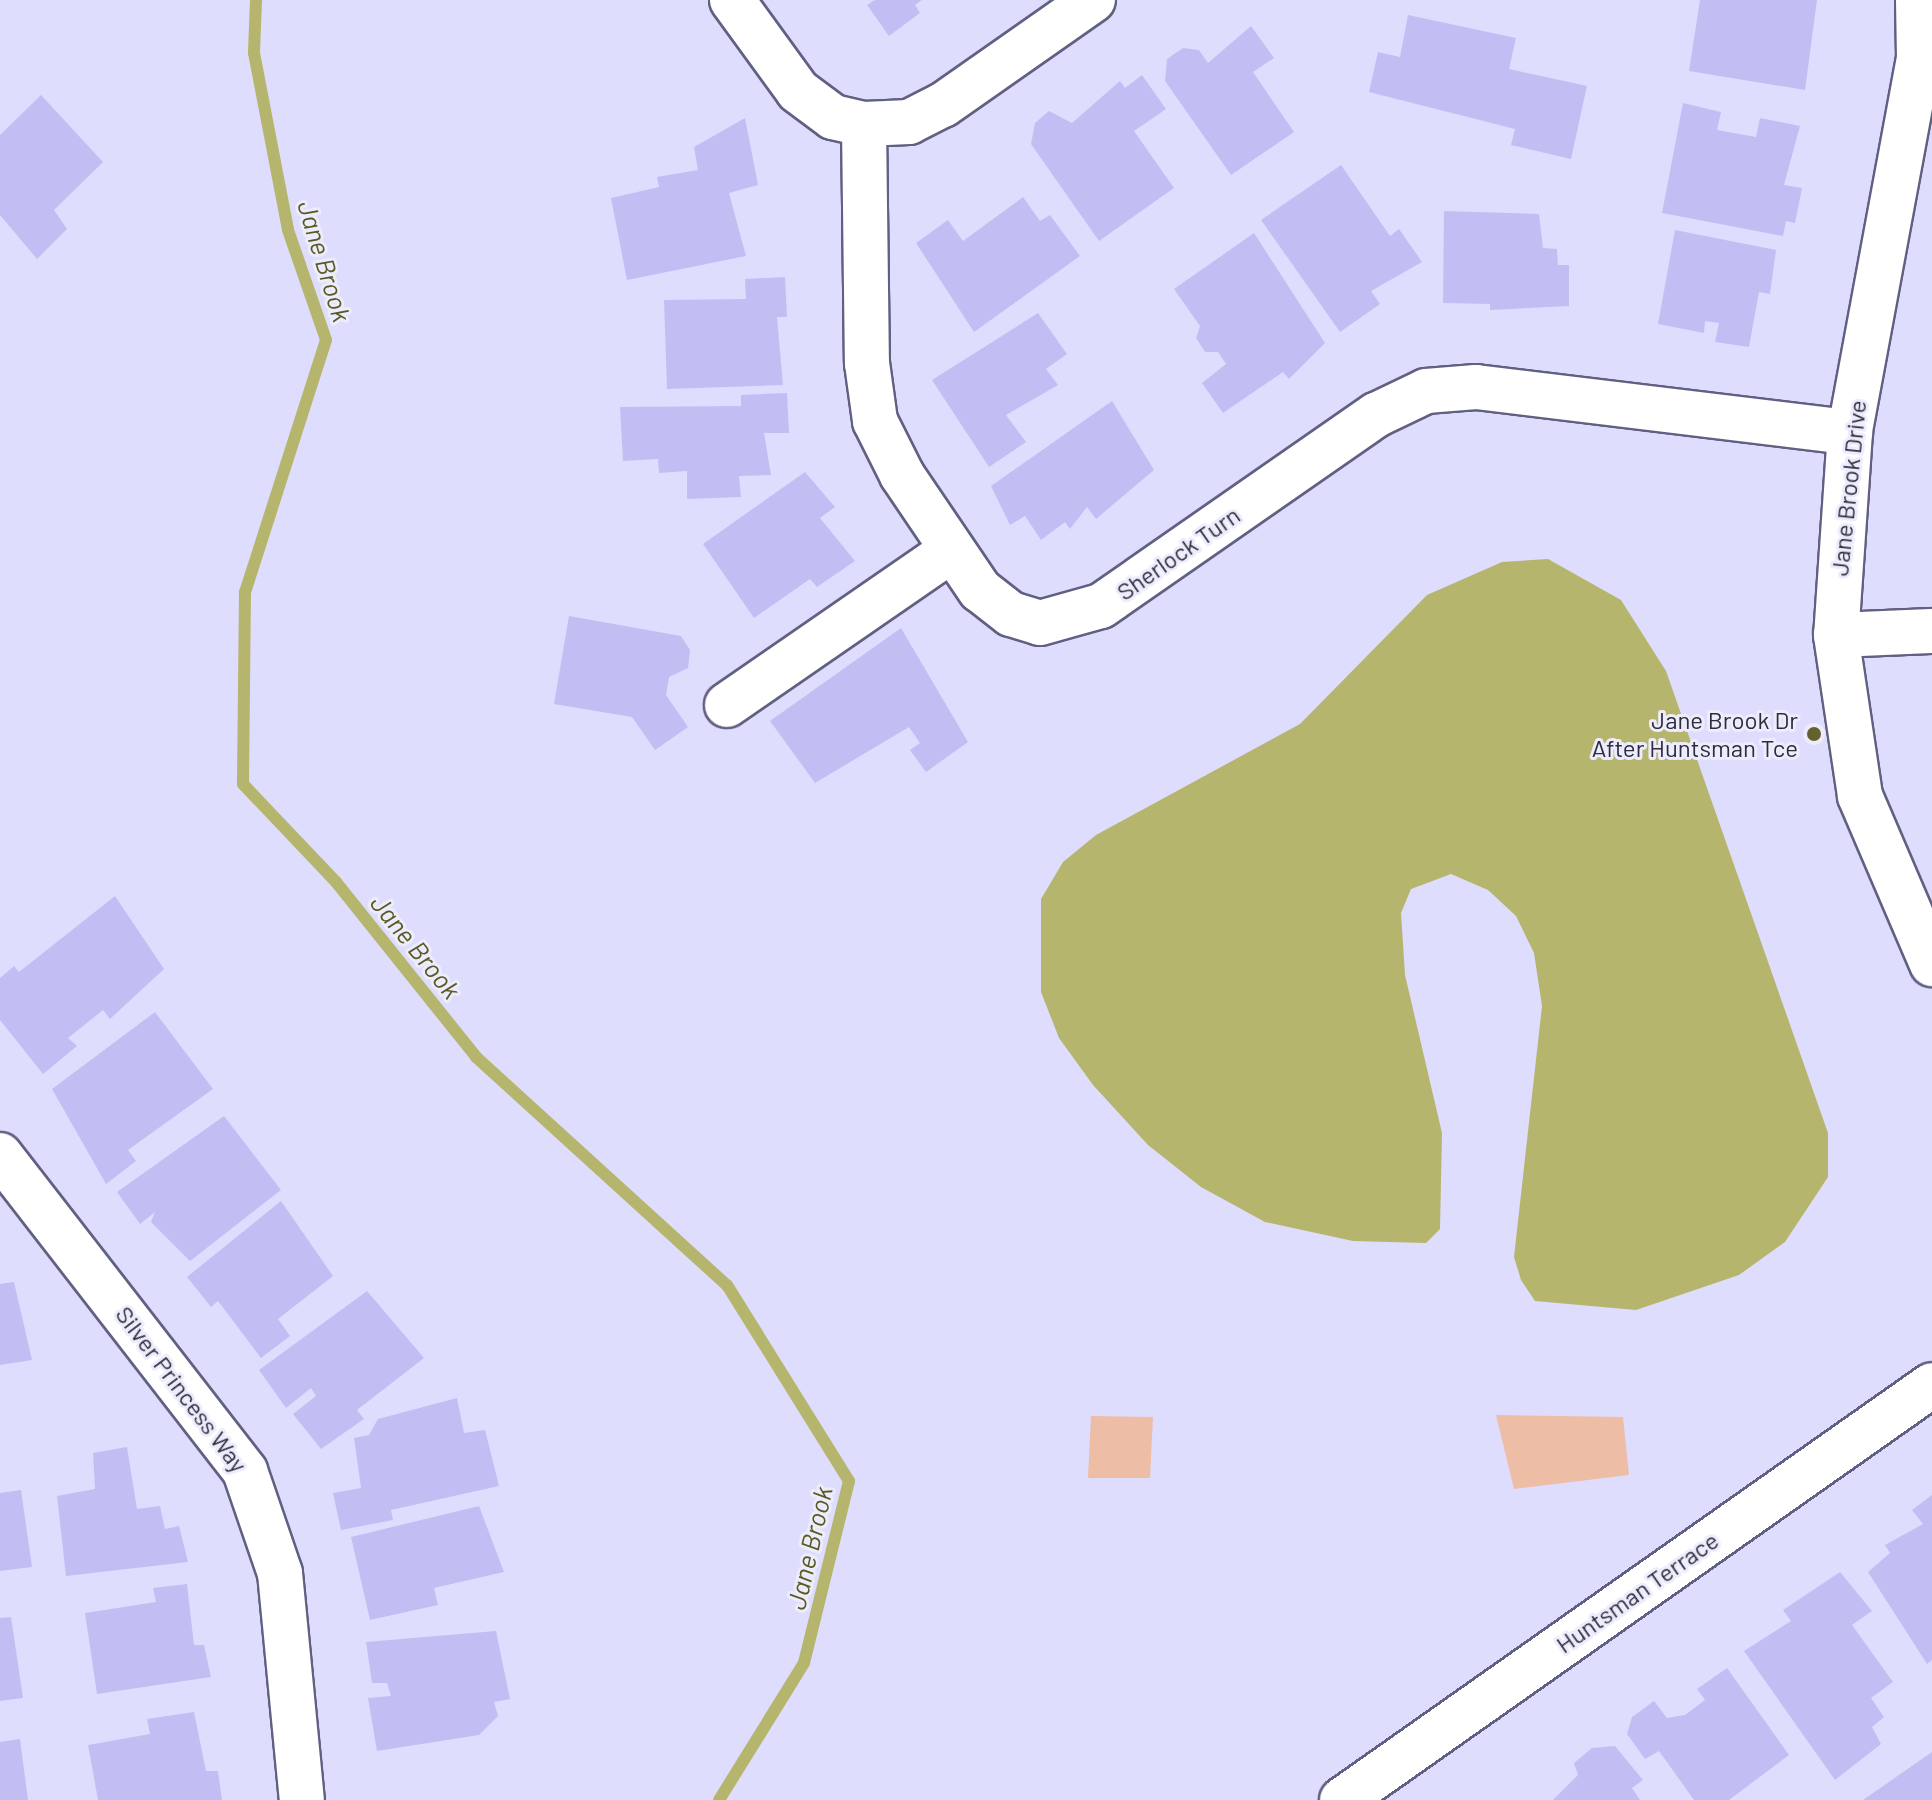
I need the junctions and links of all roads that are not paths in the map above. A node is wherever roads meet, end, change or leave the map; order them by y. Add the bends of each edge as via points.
1 (732, 0) edge
2 (1093, 0) edge
3 (1918, 0) edge
4 (864, 124) junction
5 (1850, 432) junction
6 (952, 550) junction
7 (1932, 631) edge
8 (1836, 635) junction
9 (727, 705) dead end
10 (1932, 964) edge
11 (0, 1155) edge
12 (1932, 1385) edge
13 (302, 1800) edge
14 (1342, 1800) edge

1 - 4 street via 798,91 833,117
2 - 4 street via 943,105 909,122
3 - 5 street, Jane Brook Drive via 1919,58
4 - 6 street, Sherlock Turn via 869,393 886,448
5 - 6 street, Sherlock Turn via 1449,387 1376,415 1101,606 1071,619 1040,623 1011,614 980,590
5 - 8 street, Jane Brook Drive
6 - 9 street
7 - 8 street
8 - 10 street, Jane Brook Drive via 1860,796
11 - 13 street, Silver Princess Way via 245,1471 280,1573
12 - 14 street, Huntsman Terrace

